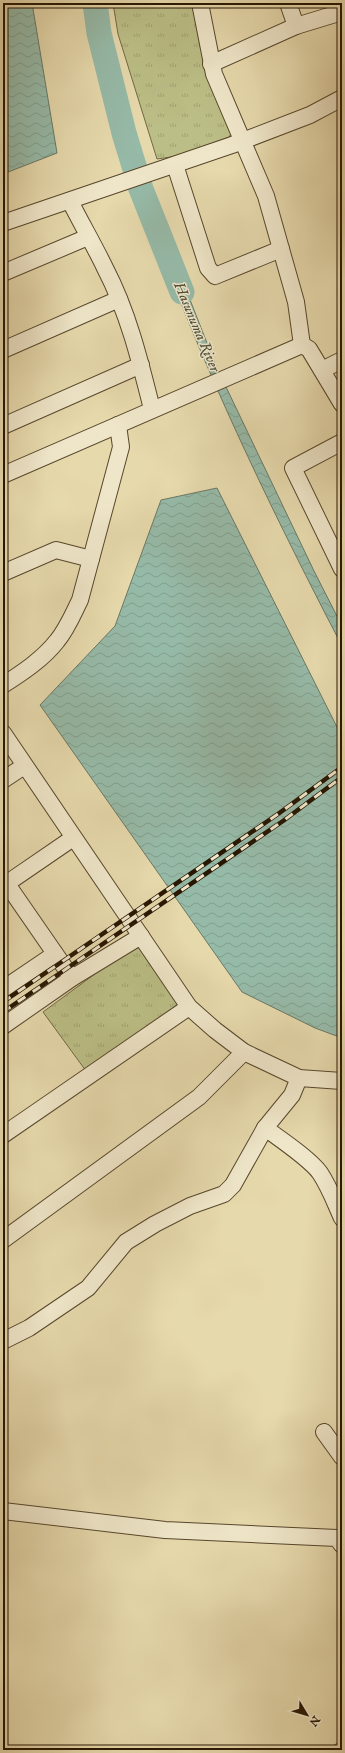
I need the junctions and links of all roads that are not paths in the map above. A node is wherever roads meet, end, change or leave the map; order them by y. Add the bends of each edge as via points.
1 (200, 3) edge
2 (288, 3) edge
3 (341, 15) edge
4 (296, 26) junction
5 (211, 64) junction
6 (342, 98) edge
7 (243, 141) junction
8 (168, 168) junction
9 (70, 201) junction
10 (3, 223) edge
11 (88, 237) junction
12 (281, 249) junction
13 (3, 273) edge
14 (119, 300) junction
15 (302, 345) junction
16 (3, 350) edge
17 (342, 360) edge
18 (141, 366) junction
19 (322, 370) junction
20 (342, 404) edge
21 (152, 409) junction
22 (118, 425) junction
23 (3, 426) edge
24 (342, 442) edge
25 (3, 475) edge
26 (91, 559) junction
27 (342, 569) edge
28 (3, 573) edge
29 (3, 685) edge
30 (3, 733) edge
31 (24, 766) junction
32 (3, 780) edge
33 (73, 838) junction
34 (5, 885) edge
35 (141, 936) junction
36 (55, 954) junction
37 (72, 978) junction
38 (3, 989) edge
39 (189, 1007) junction
40 (3, 1026) edge
41 (244, 1052) junction
42 (299, 1078) junction
43 (342, 1081) edge
44 (265, 1128) junction
45 (3, 1135) edge
46 (342, 1218) edge
47 (3, 1240) edge
48 (3, 1341) edge
49 (324, 1432) dead end
50 (342, 1457) edge
51 (3, 1511) edge
52 (340, 1540) edge

1 - 5 street
2 - 4 street
3 - 4 street
4 - 5 street
5 - 7 street
6 - 7 street via 310,115
7 - 8 street
7 - 12 street via 266,196
8 - 9 street
8 - 12 street via 208,268 215,276
9 - 10 street
9 - 11 street
11 - 13 street
11 - 14 street via 106,268
12 - 15 street via 296,302
14 - 16 street
14 - 18 street
15 - 19 street via 309,349
15 - 21 street
17 - 19 street
18 - 21 street
18 - 23 street
19 - 20 street
21 - 22 street
22 - 25 street
22 - 26 street via 121,447
24 - 27 street via 293,468
26 - 28 street via 56,550
26 - 29 street via 80,600 57,641 41,658
30 - 31 street
31 - 32 street
31 - 33 street
33 - 34 street
33 - 35 street
34 - 36 street
35 - 37 street
35 - 39 street
36 - 37 street
36 - 38 street
37 - 40 street
39 - 41 street
39 - 45 street
41 - 42 street
41 - 47 street via 199,1097
42 - 43 street
42 - 44 street via 292,1095
44 - 46 street via 319,1172 332,1193
44 - 48 street via 233,1185 224,1194 190,1206 126,1242 88,1288 29,1328
49 - 50 street
51 - 52 street via 165,1530

